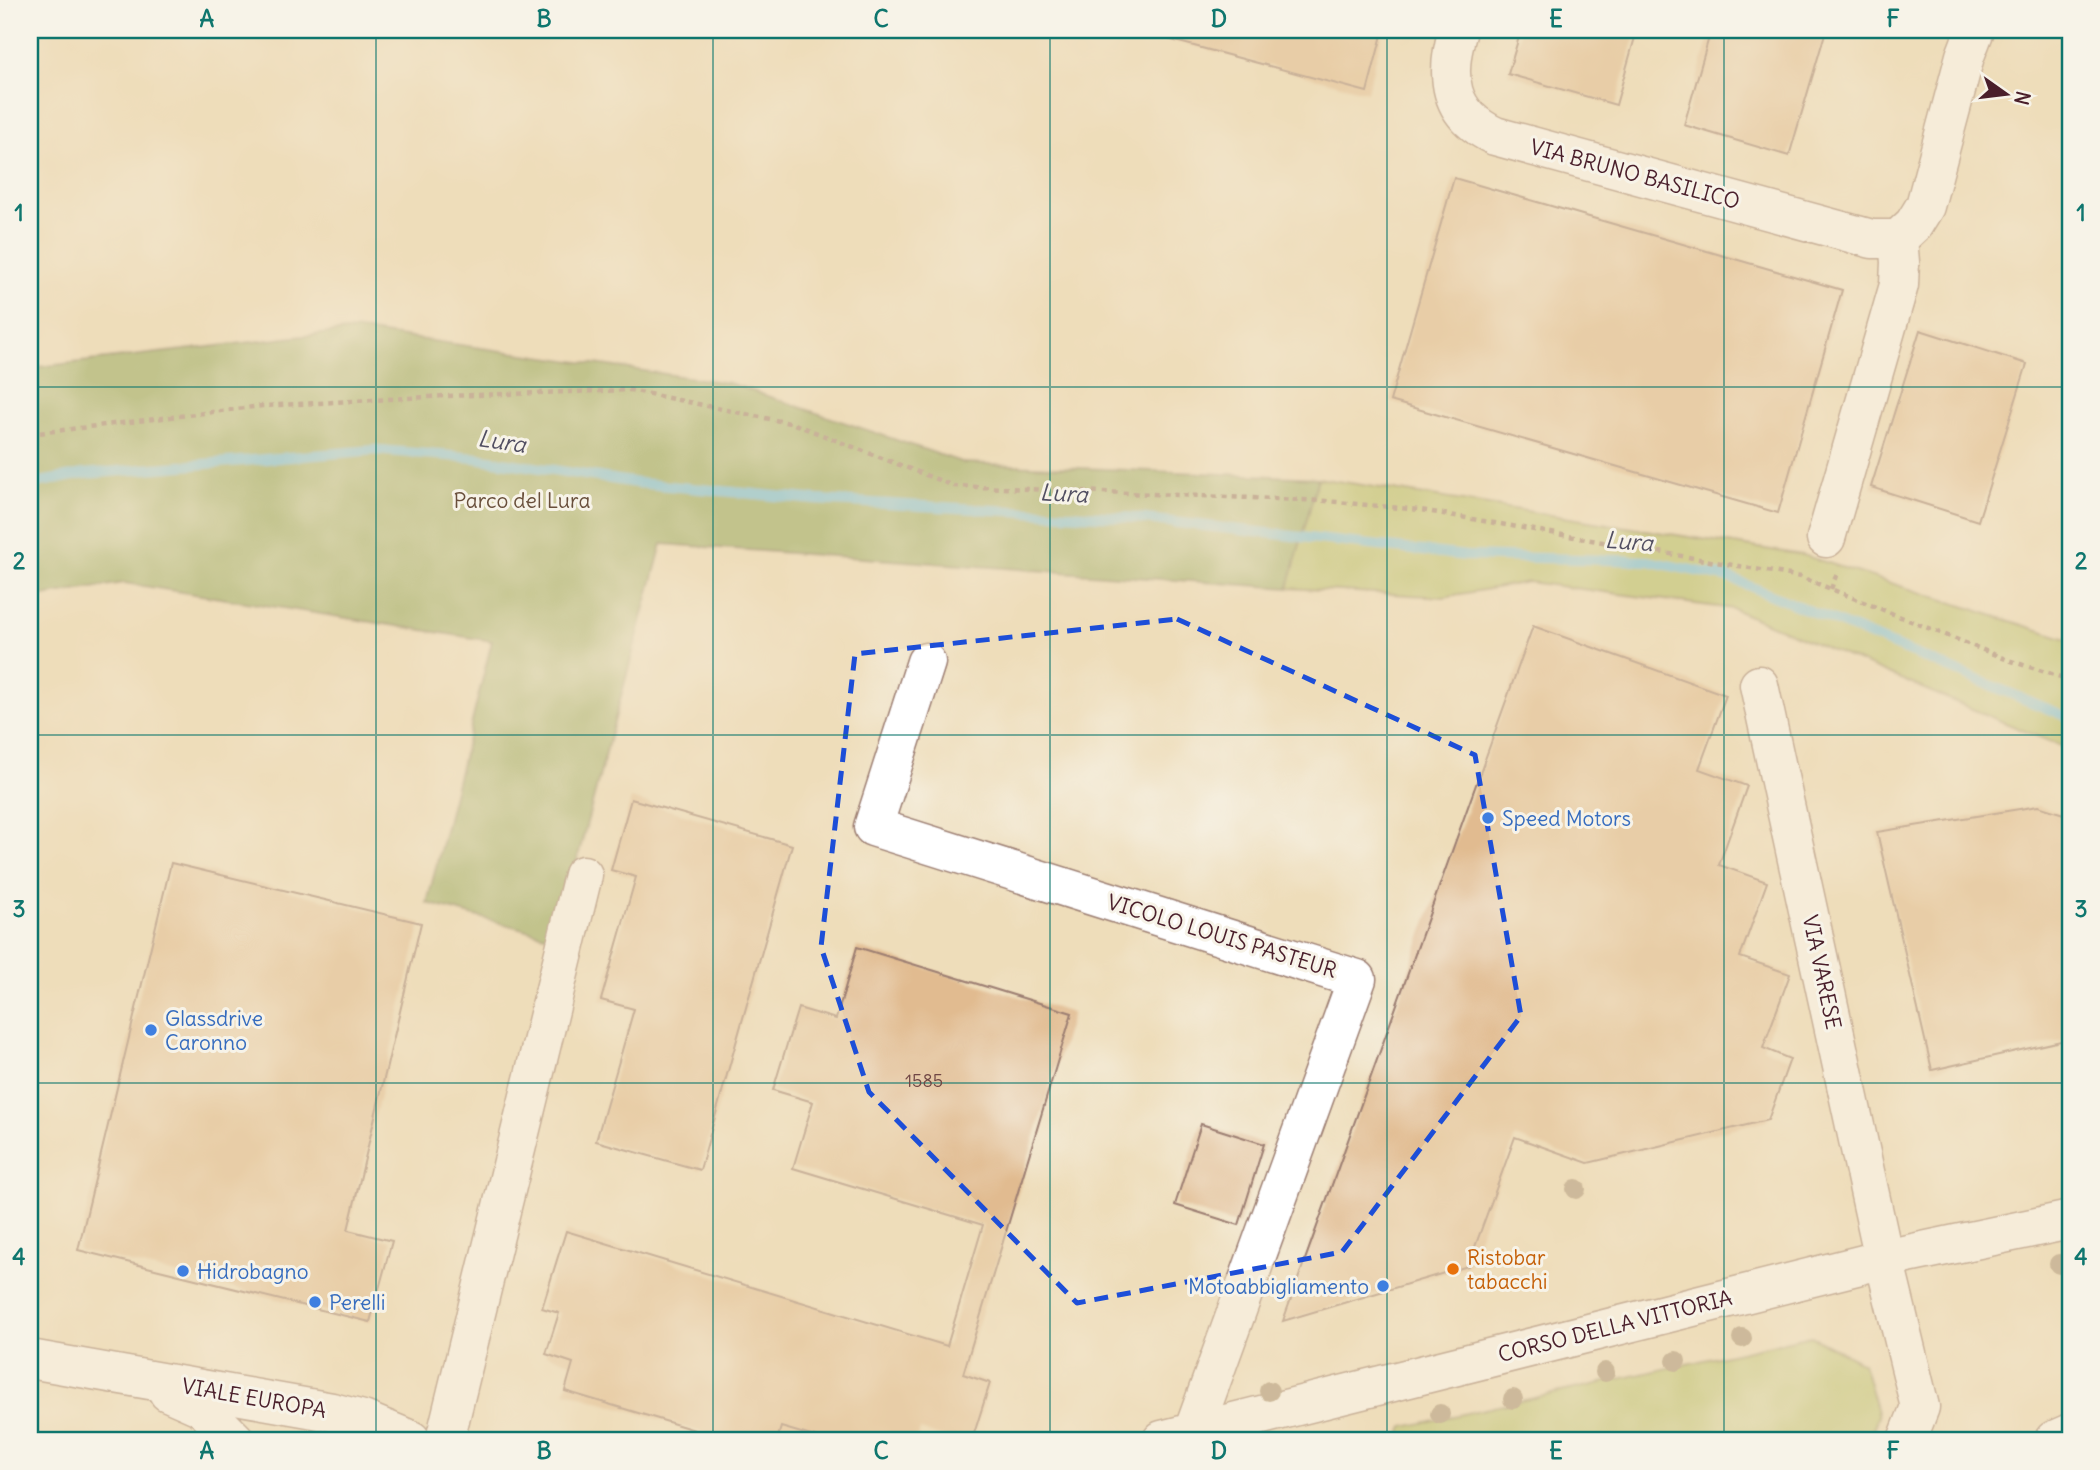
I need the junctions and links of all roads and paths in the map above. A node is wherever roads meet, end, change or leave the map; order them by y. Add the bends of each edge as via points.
1 (1458, 30) edge
2 (1975, 30) edge
3 (1898, 239) junction
4 (30, 434) edge
5 (1826, 538) dead end
6 (926, 662) dead end
7 (2070, 680) edge
8 (1759, 685) dead end
9 (583, 876) dead end
10 (2070, 1220) edge
11 (1884, 1259) junction
12 (30, 1359) edge
13 (134, 1377) junction
14 (2070, 1433) edge
15 (1178, 1436) edge
16 (235, 1440) edge
17 (411, 1440) edge
18 (445, 1440) edge
19 (1907, 1440) edge
20 (2054, 1440) edge

1 - 3 street, VIA BRUNO BASILICO via 1452,87 1462,113 1483,131 1872,239
2 - 3 street via 1925,206
3 - 5 street via 1899,285
4 - 7 path via 262,406 630,390 794,424 954,486 1421,510 1801,577
6 - 15 street, VICOLO LOUIS PASTEUR via 873,827 1357,979
8 - 11 street, VIA VARESE
9 - 18 street
10 - 11 street, CORSO DELLA VITTORIA
11 - 15 street, CORSO DELLA VITTORIA
11 - 19 street, VIA VARESE via 1920,1407
12 - 13 street, VIALE EUROPA
13 - 16 street, VIALE EUROPA via 202,1407
13 - 17 street, VIALE EUROPA via 332,1412
14 - 20 street

